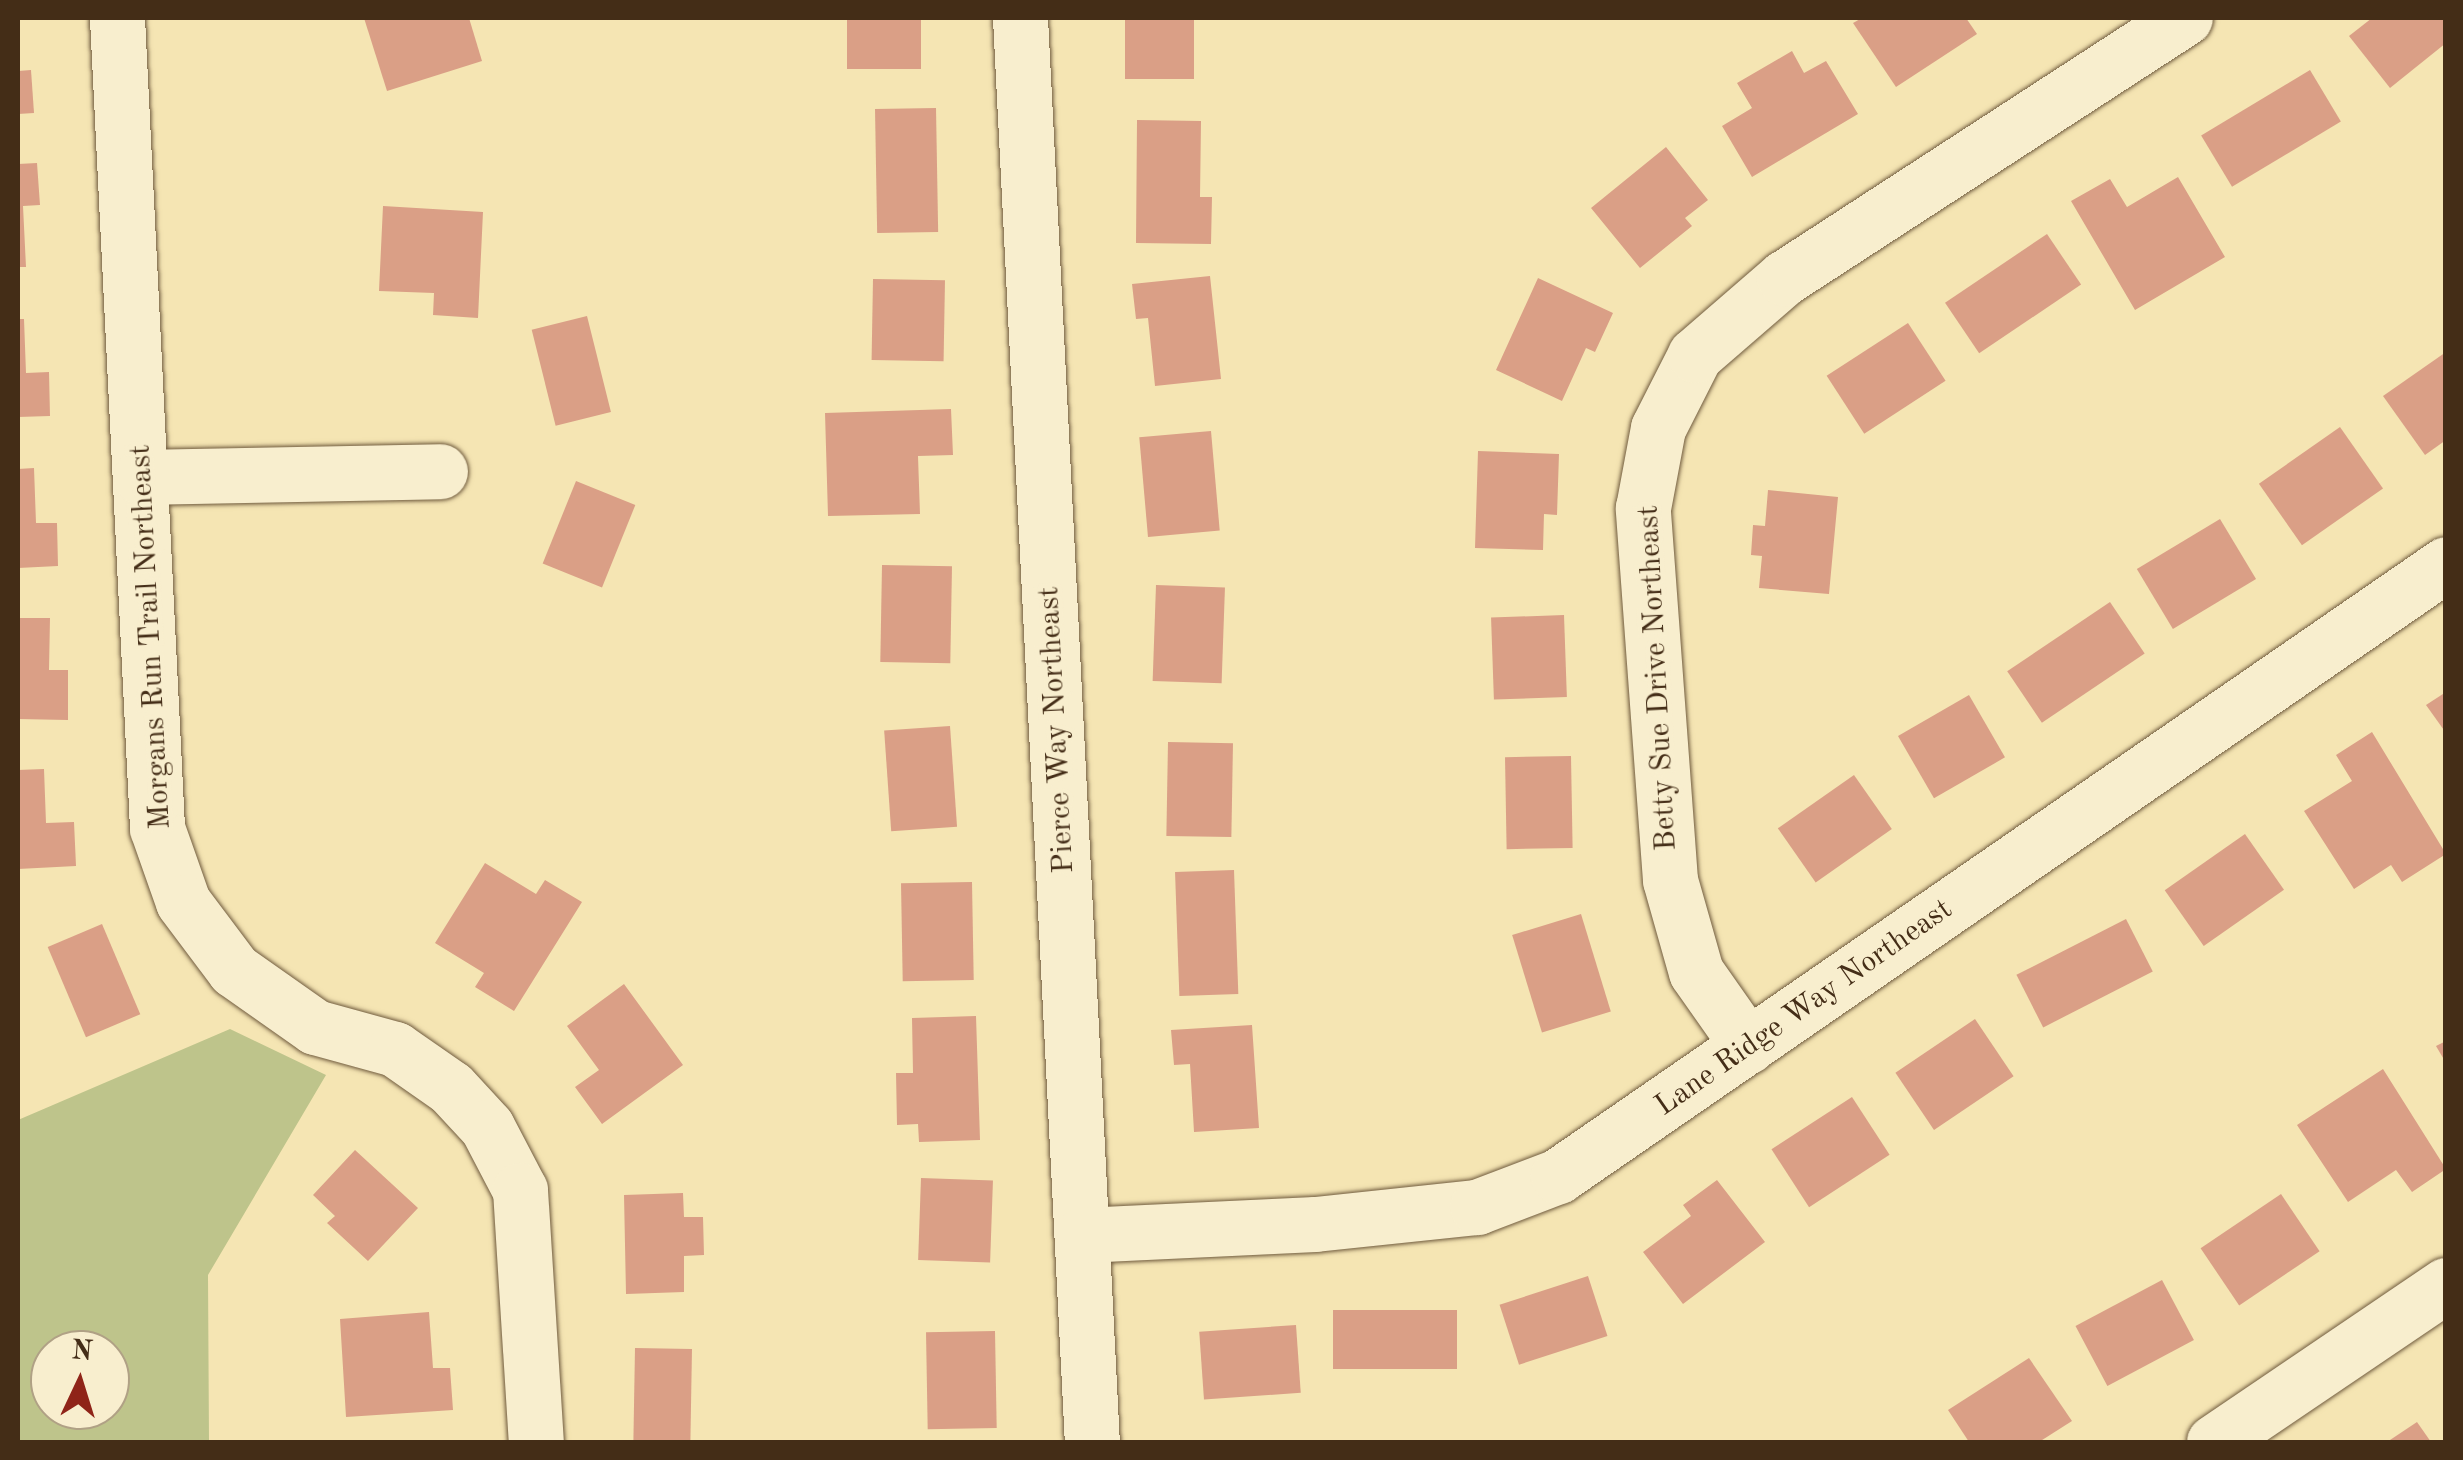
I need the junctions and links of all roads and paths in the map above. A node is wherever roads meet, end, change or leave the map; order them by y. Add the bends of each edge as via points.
1 (118, 18) edge
2 (1020, 18) edge
3 (2185, 18) edge
4 (440, 470) dead end
5 (141, 477) junction
6 (2446, 564) edge
7 (1748, 1046) junction
8 (1082, 1235) junction
9 (2446, 1284) edge
10 (536, 1442) edge
11 (1092, 1442) edge
12 (2214, 1442) edge

1 - 5 street, Morgans Run Trail Northeast
2 - 8 street, Pierce Way Northeast
3 - 7 street, Betty Sue Drive Northeast via 1784,278 1695,355 1658,428 1644,508 1670,880 1696,972
4 - 5 street
5 - 10 street, Morgans Run Trail Northeast via 157,828 182,902 234,970 315,1026 394,1049 451,1088 487,1126 520,1190
6 - 7 street, Lane Ridge Way Northeast
7 - 8 street, Lane Ridge Way Northeast via 1558,1176 1477,1207 1314,1224
8 - 11 street, Pierce Way Northeast
9 - 12 street

